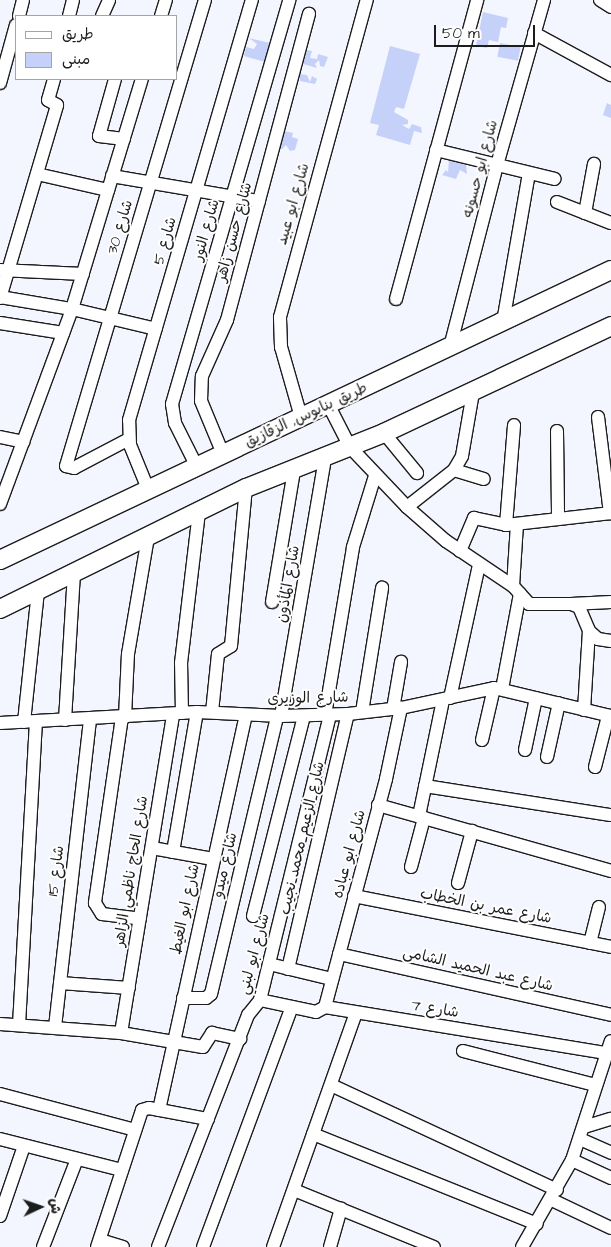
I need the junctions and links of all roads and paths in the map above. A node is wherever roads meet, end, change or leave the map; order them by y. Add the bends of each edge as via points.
1 (23, 0) edge
2 (73, 0) edge
3 (109, 0) edge
4 (166, 0) edge
5 (205, 0) edge
6 (252, 0) edge
7 (289, 0) edge
8 (367, 0) edge
9 (477, 0) edge
10 (544, 0) edge
11 (600, 0) edge
12 (611, 7) edge
13 (309, 14) dead end
14 (19, 15) edge
15 (69, 15) edge
16 (102, 15) edge
17 (161, 15) edge
18 (15, 29) edge
19 (534, 33) junction
20 (611, 74) edge
21 (54, 80) edge
22 (115, 80) edge
23 (142, 80) edge
24 (0, 83) edge
25 (124, 139) junction
26 (436, 150) junction
27 (594, 164) dead end
28 (496, 165) junction
29 (528, 173) junction
30 (37, 174) junction
31 (112, 176) junction
32 (555, 180) dead end
33 (150, 183) junction
34 (108, 190) junction
35 (196, 190) junction
36 (233, 196) junction
37 (259, 201) junction
38 (557, 202) dead end
39 (585, 213) junction
40 (611, 223) edge
41 (611, 270) edge
42 (4, 271) edge
43 (82, 274) junction
44 (0, 297) edge
45 (396, 299) dead end
46 (72, 309) junction
47 (110, 318) junction
48 (503, 322) junction
49 (0, 323) edge
50 (611, 326) edge
51 (156, 329) junction
52 (63, 333) junction
53 (450, 347) junction
54 (473, 392) junction
55 (328, 404) junction
56 (301, 417) junction
57 (598, 417) dead end
58 (514, 425) dead end
59 (557, 431) dead end
60 (384, 434) junction
61 (0, 437) edge
62 (128, 438) junction
63 (23, 442) junction
64 (350, 448) junction
65 (223, 454) junction
66 (325, 458) junction
67 (197, 466) junction
68 (294, 470) junction
69 (454, 470) junction
70 (417, 473) dead end
71 (375, 476) junction
72 (484, 479) dead end
73 (246, 488) junction
74 (148, 489) junction
75 (0, 504) edge
76 (407, 507) junction
77 (199, 512) junction
78 (611, 513) edge
79 (558, 519) junction
80 (511, 524) junction
81 (148, 536) junction
82 (460, 551) junction
83 (0, 560) edge
84 (479, 564) junction
85 (74, 574) junction
86 (382, 588) dead end
87 (517, 590) junction
88 (38, 591) junction
89 (272, 602) dead end
90 (611, 602) edge
91 (571, 604) junction
92 (0, 609) edge
93 (589, 632) junction
94 (611, 641) edge
95 (401, 662) dead end
96 (498, 688) junction
97 (536, 698) junction
98 (447, 699) junction
99 (559, 703) junction
100 (397, 708) junction
101 (584, 710) junction
102 (197, 712) junction
103 (212, 712) junction
104 (362, 712) junction
105 (178, 714) junction
106 (348, 714) junction
107 (246, 715) junction
108 (327, 715) junction
109 (279, 716) junction
110 (304, 716) junction
111 (610, 716) edge
112 (123, 717) junction
113 (90, 719) junction
114 (65, 720) junction
115 (30, 722) junction
116 (0, 723) edge
117 (482, 740) dead end
118 (525, 750) dead end
119 (547, 757) dead end
120 (595, 767) dead end
121 (425, 786) junction
122 (378, 805) junction
123 (611, 815) edge
124 (422, 817) junction
125 (472, 831) junction
126 (152, 848) junction
127 (173, 852) junction
128 (213, 859) junction
129 (411, 867) dead end
130 (611, 871) edge
131 (458, 883) dead end
132 (354, 896) junction
133 (599, 907) dead end
134 (253, 916) dead end
135 (140, 919) junction
136 (590, 943) junction
137 (611, 947) edge
138 (339, 954) junction
139 (269, 964) junction
140 (288, 969) junction
141 (332, 979) junction
142 (60, 983) junction
143 (129, 988) junction
144 (183, 998) junction
145 (260, 1000) junction
146 (292, 1007) junction
147 (325, 1007) junction
148 (356, 1013) junction
149 (611, 1015) edge
150 (0, 1024) edge
151 (19, 1025) junction
152 (55, 1027) junction
153 (121, 1033) junction
154 (240, 1039) junction
155 (174, 1042) junction
156 (609, 1047) edge
157 (463, 1051) dead end
158 (331, 1085) junction
159 (595, 1085) junction
160 (0, 1094) edge
161 (159, 1110) junction
162 (208, 1119) junction
163 (611, 1119) edge
164 (584, 1127) junction
165 (135, 1130) junction
166 (313, 1134) junction
167 (0, 1139) edge
168 (580, 1140) junction
169 (24, 1146) junction
170 (611, 1153) edge
171 (77, 1159) junction
172 (572, 1160) junction
173 (122, 1170) junction
174 (611, 1178) edge
175 (294, 1190) junction
176 (554, 1195) junction
177 (341, 1209) junction
178 (0, 1216) edge
179 (537, 1224) junction
180 (611, 1228) edge
181 (98, 1243) edge
182 (43, 1247) edge
183 (123, 1247) edge
184 (158, 1247) edge
185 (203, 1247) edge
186 (274, 1247) edge
187 (330, 1247) edge
188 (434, 1247) edge
189 (522, 1247) edge

1 - 14 street
2 - 15 street
3 - 16 street
4 - 17 street
5 - 33 street, شارع 30
6 - 35 street, شارع 5
7 - 36 street, شارع النور
8 - 56 street, شارع ابو عبيد via 280,317 281,347
9 - 26 street
10 - 19 street, شارع ابو حسونه
11 - 12 street
13 - 37 street, شارع حسن زاهر
18 - 24 street
19 - 20 street
19 - 28 street, شارع ابو حسونه
21 - 30 street via 48,100 57,105
22 - 25 street via 99,136
23 - 25 street
25 - 31 street
26 - 28 street
26 - 45 street
27 - 39 street
28 - 29 street
28 - 53 street, شارع ابو حسونه
29 - 32 street
29 - 48 street
30 - 34 street
30 - 42 street
31 - 33 street
31 - 34 street
33 - 35 street
33 - 47 street, شارع 30
34 - 43 street
35 - 36 street
35 - 51 street, شارع 5
36 - 37 street
36 - 67 street, شارع النور via 172,404 175,423
37 - 65 street, شارع حسن زاهر via 227,320 206,365 200,388 201,401
38 - 39 street
39 - 40 street
41 - 48 main road, طريق بنايوس, الزقازيق
42 - 43 street
42 - 44 street
43 - 46 street
44 - 46 street
46 - 47 street
46 - 52 street
47 - 51 street
47 - 62 street, شارع 30 via 69,465
48 - 53 main road, طريق بنايوس, الزقازيق
49 - 52 street
50 - 54 main road
51 - 62 street, شارع 5 via 129,420
52 - 63 street
53 - 55 main road, طريق بنايوس, الزقازيق
54 - 60 main road
54 - 69 street via 462,456
55 - 56 main road, طريق بنايوس, الزقازيق
55 - 64 street
56 - 65 main road, طريق بنايوس, الزقازيق
57 - 78 street
58 - 80 street
59 - 79 street
60 - 64 main road
60 - 70 street
61 - 63 street
62 - 74 street, شارع 5
63 - 75 street
64 - 66 main road
64 - 71 street
65 - 67 main road, طريق بنايوس, الزقازيق
66 - 68 main road
66 - 109 street, شارع المأذون
67 - 74 main road, طريق بنايوس, الزقازيق
68 - 73 main road
68 - 89 street
69 - 72 street
69 - 76 street
71 - 76 street
71 - 108 street, شارع ابو لبني via 353,546
73 - 77 main road
73 - 103 street via 231,646 218,654
74 - 83 main road, طريق بنايوس, الزقازيق
76 - 82 street
77 - 81 main road
77 - 105 street, شارع الحاج ناظمي الزاهر
78 - 79 street
79 - 80 street
80 - 82 street via 474,518
80 - 87 street
81 - 85 main road
81 - 112 street via 128,654
82 - 84 street
84 - 87 street
84 - 98 street
85 - 88 main road
85 - 114 street
86 - 104 street
87 - 91 street via 525,602 533,605
87 - 96 street
88 - 92 main road
88 - 115 street
90 - 91 street
91 - 93 street via 582,610
93 - 94 street via 598,639
93 - 101 street
95 - 100 street, شارع ابو عباده
96 - 97 street, شارع الوزيرى
96 - 98 street, شارع الوزيرى
96 - 117 street
97 - 99 street, شارع الوزيرى
97 - 118 street
98 - 100 street, شارع الوزيرى
98 - 121 street
99 - 101 street, شارع الوزيرى
99 - 119 street
100 - 104 street, شارع الوزيرى
100 - 122 street, شارع ابو عباده
101 - 111 street, شارع الوزيرى
102 - 103 street, شارع الوزيرى
102 - 105 street, شارع الوزيرى
102 - 127 street
103 - 107 street, شارع الوزيرى
104 - 106 street, شارع الوزيرى
105 - 112 street, شارع الوزيرى
105 - 126 street, شارع الحاج ناظمي الزاهر
106 - 108 street, شارع الوزيرى
106 - 140 street, شارع الزعيم محمد نجيب
107 - 109 street, شارع الوزيرى
107 - 128 street, شارع ابو الغيط
108 - 110 street, شارع الوزيرى
108 - 139 street, شارع ابو لبني
109 - 110 street, شارع الوزيرى
109 - 144 street, شارع ميدو via 211,994 206,998
110 - 134 street
111 - 120 street
112 - 113 street, شارع الوزيرى
112 - 135 street via 95,903 102,914
113 - 114 street, شارع الوزيرى
113 - 142 street, شارع 15
114 - 115 street, شارع الوزيرى
115 - 116 street, شارع الوزيرى
115 - 151 street
121 - 123 street
121 - 124 street
122 - 124 street
122 - 132 street, شارع ابو عباده
124 - 125 street
124 - 129 street
125 - 130 street
125 - 131 street
126 - 127 street
126 - 135 street, شارع الحاج ناظمي الزاهر
127 - 128 street
128 - 144 street, شارع ابو الغيط
132 - 136 street, شارع عمر بن الخطاب
132 - 138 street, شارع ابو عباده
133 - 136 street
135 - 143 street, شارع الحاج ناظمي الزاهر
136 - 137 street, شارع عمر بن الخطاب
138 - 141 street, شارع ابو عباده
138 - 149 street, شارع عبد الحميد الشامى
139 - 140 street
139 - 145 street, شارع ابو لبني
140 - 141 street
141 - 147 street, شارع ابو عباده
142 - 143 street
142 - 152 street, شارع 15
143 - 153 street, شارع الحاج ناظمي الزاهر
144 - 155 street, شارع ابو الغيط
145 - 146 street, شارع 7
145 - 154 street, شارع ابو لبني via 248,1015
146 - 147 street, شارع 7 via 316,1012
146 - 185 street
147 - 148 street, شارع 7
148 - 156 street, شارع 7
148 - 158 street
150 - 151 street
151 - 152 street
152 - 153 street
153 - 155 street
154 - 155 street via 212,1033 203,1047
154 - 162 street, شارع ابو لبني
155 - 161 street, شارع ابو الغيط
156 - 159 street
157 - 159 street
158 - 166 street
158 - 176 street
159 - 164 street
160 - 165 street
161 - 162 street
161 - 165 street via 144,1109
162 - 184 street, شارع ابو لبني
163 - 164 street
164 - 168 street
165 - 173 street
166 - 175 street
166 - 179 street
167 - 169 street
168 - 170 street
168 - 172 street
169 - 171 street
169 - 178 street
171 - 173 street
171 - 182 street
172 - 174 street
172 - 176 street
173 - 181 street
175 - 177 street
175 - 186 street
176 - 179 street
176 - 180 street
177 - 187 street
177 - 188 street
179 - 189 street
181 - 183 street

